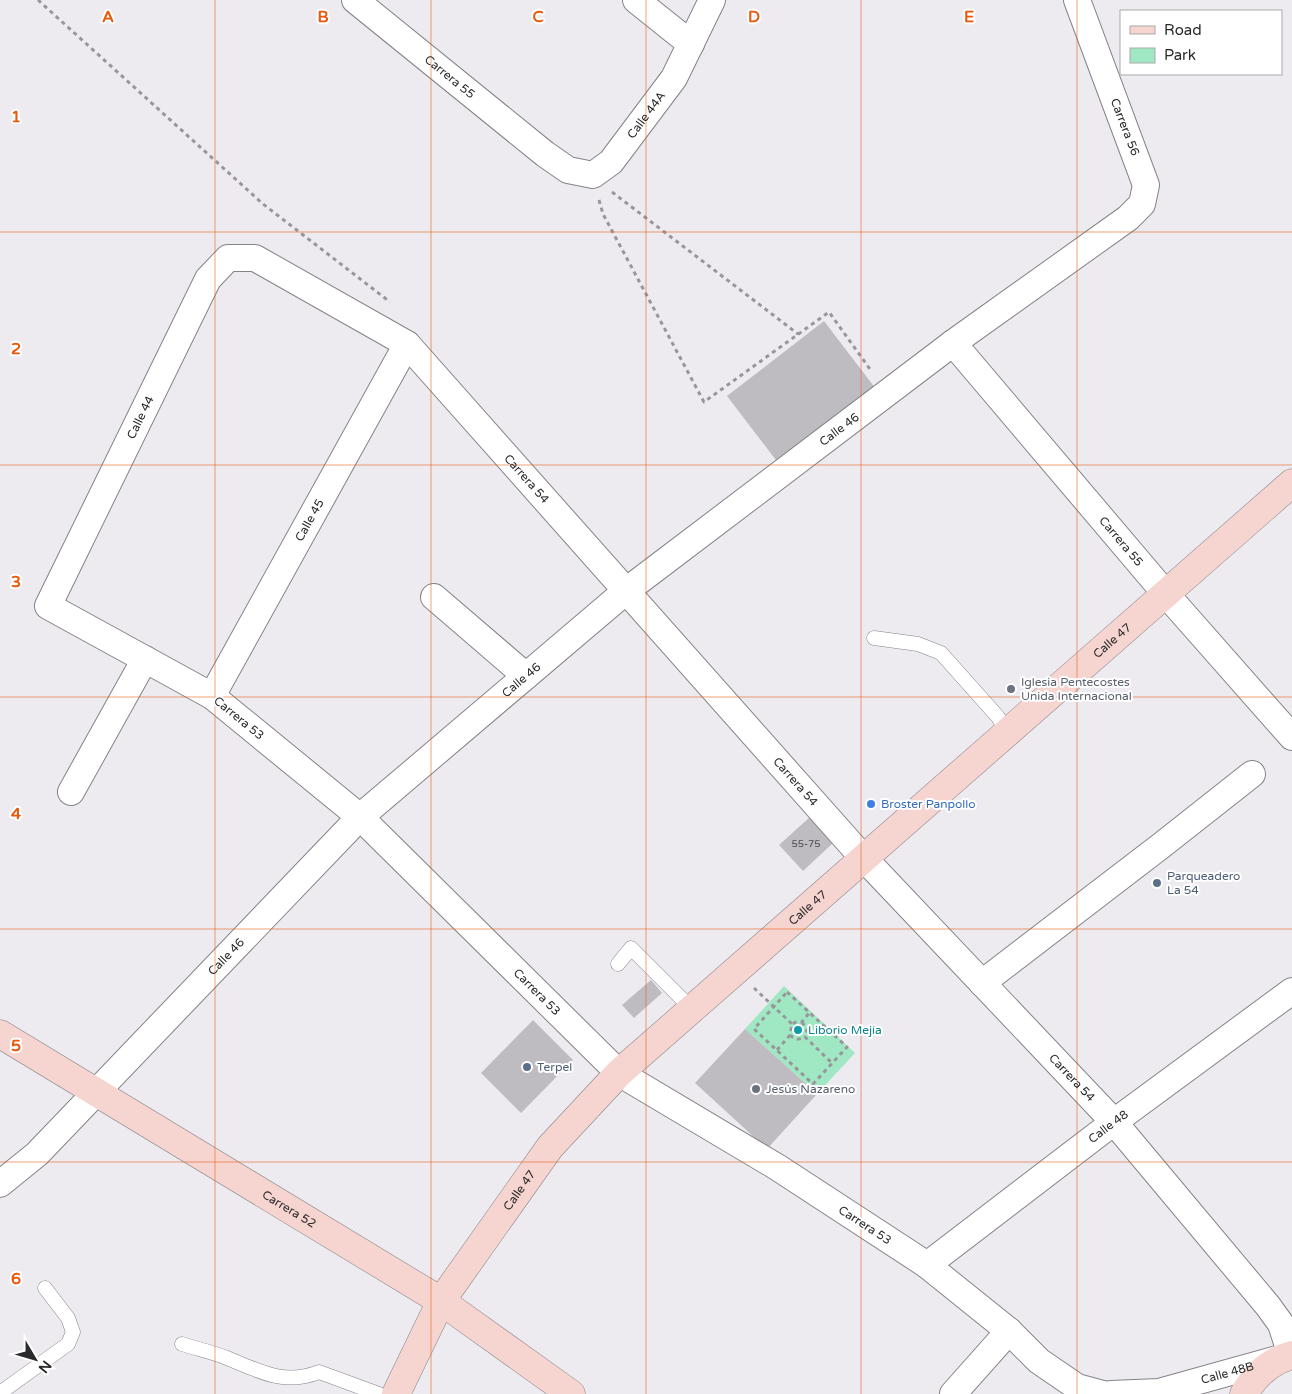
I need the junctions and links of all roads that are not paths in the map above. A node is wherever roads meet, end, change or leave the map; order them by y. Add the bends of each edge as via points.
1 (355, 0) edge
2 (636, 0) edge
3 (712, 0) edge
4 (1077, 0) edge
5 (691, 44) junction
6 (593, 177) joint
7 (1100, 240) joint
8 (255, 258) joint
9 (952, 343) junction
10 (407, 344) junction
11 (1292, 483) edge
12 (626, 591) junction
13 (1165, 593) junction
14 (434, 597) dead end
15 (48, 606) joint
16 (874, 638) dead end
17 (145, 659) junction
18 (526, 676) junction
19 (212, 696) junction
20 (1007, 732) junction
21 (1292, 737) edge
22 (1252, 774) dead end
23 (71, 792) dead end
24 (360, 817) junction
25 (864, 858) junction
26 (618, 964) dead end
27 (982, 983) junction
28 (1292, 990) edge
29 (691, 1008) junction
30 (0, 1034) edge
31 (619, 1073) junction
32 (97, 1093) junction
33 (1114, 1122) junction
34 (0, 1184) edge
35 (926, 1265) junction
36 (45, 1288) dead end
37 (441, 1301) junction
38 (1009, 1331) junction
39 (182, 1344) dead end
40 (1289, 1356) edge
41 (0, 1393) edge
42 (379, 1394) edge
43 (396, 1394) edge
44 (571, 1394) edge
45 (953, 1394) edge
46 (1103, 1394) edge
47 (1111, 1394) edge
48 (1244, 1394) edge

1 - 6 street, Carrera 55 via 545,154 568,170
2 - 5 street
3 - 5 street, Calle 44A
4 - 7 street, Carrera 56 via 1146,185 1142,204
5 - 6 street, Calle 44A via 674,78 611,162
7 - 9 street, Calle 46
8 - 10 street, Carrera 54
8 - 15 street, Calle 44 via 228,258 208,279
9 - 12 street, Calle 46
9 - 13 street, Carrera 55
10 - 12 street, Carrera 54
10 - 19 street, Calle 45
11 - 13 main road, Calle 47
12 - 18 street, Calle 46
12 - 25 street, Carrera 54
13 - 20 main road, Calle 47
13 - 21 street, Carrera 55
14 - 18 street
15 - 17 street, Carrera 53
16 - 20 lane via 918,644 941,653 998,717
17 - 19 street, Carrera 53
17 - 23 street
18 - 24 street, Calle 46
19 - 24 street, Carrera 53
20 - 25 main road, Calle 47
22 - 27 street
24 - 31 street, Carrera 53
24 - 32 street, Calle 46
25 - 27 street, Carrera 54
25 - 29 main road, Calle 47
26 - 29 lane via 632,948
27 - 33 street, Carrera 54
28 - 33 street, Calle 48
29 - 31 main road, Calle 47
30 - 32 main road, Carrera 52
31 - 35 street, Carrera 53 via 777,1167
31 - 37 main road, Calle 47 via 550,1147
32 - 34 street, Calle 46 via 37,1154
32 - 37 main road, Carrera 52
33 - 35 street, Calle 48
33 - 40 street, Carrera 54 via 1268,1306 1281,1324
35 - 38 street, Carrera 53
36 - 41 lane via 68,1318 73,1332 68,1344
37 - 43 main road, Calle 47
37 - 44 main road, Carrera 52
38 - 45 street
38 - 46 street, Carrera 53 via 1040,1361 1077,1387
39 - 42 lane via 271,1376 306,1378 319,1372
40 - 47 street, Calle 48B via 1159,1392
40 - 48 main road via 1267,1367 1252,1380

